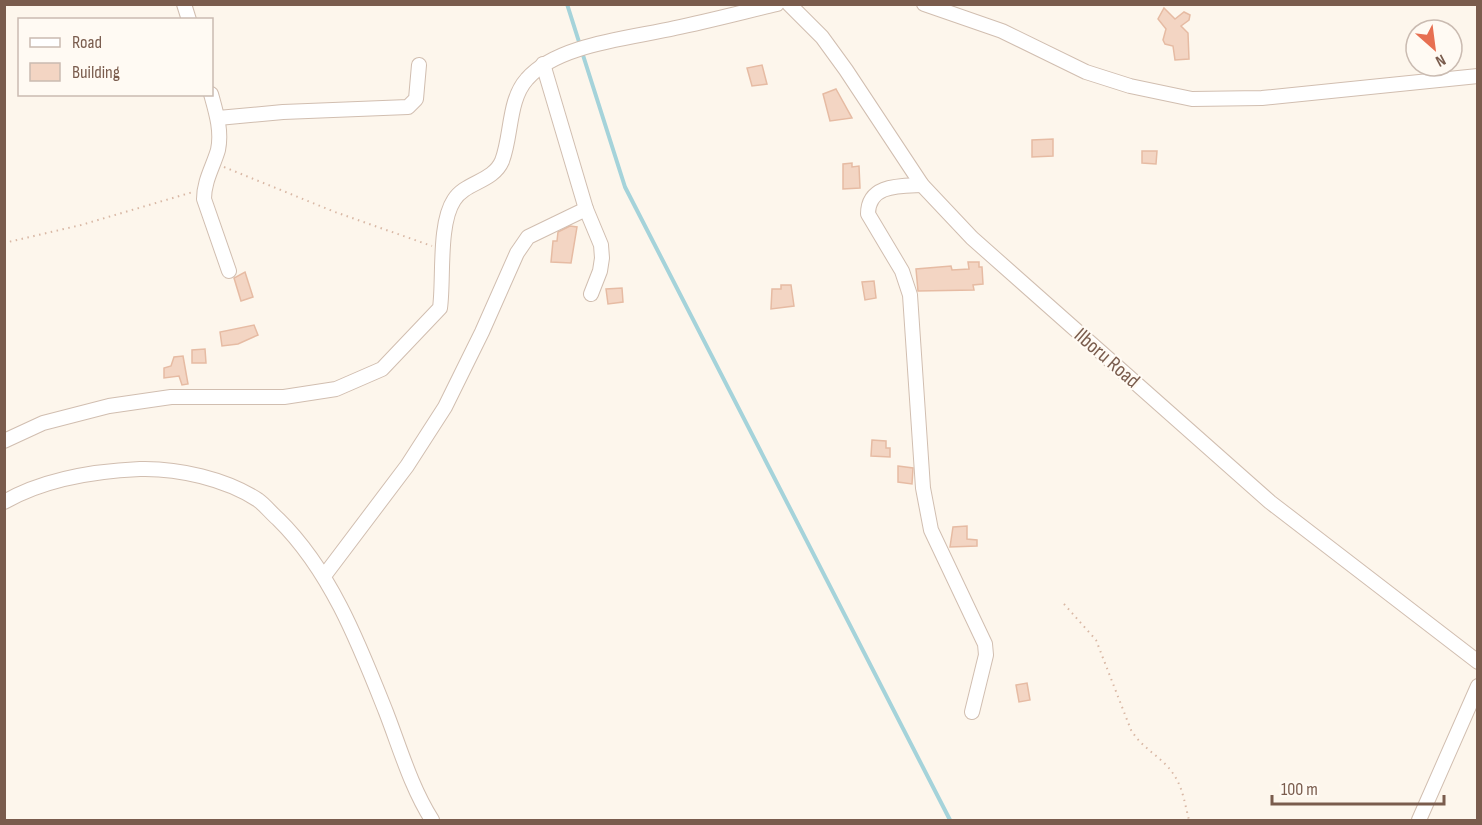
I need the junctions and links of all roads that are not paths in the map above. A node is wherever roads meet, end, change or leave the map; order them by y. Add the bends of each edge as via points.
1 (777, 4) edge
2 (789, 4) edge
3 (924, 4) edge
4 (543, 64) junction
5 (419, 65) dead end
6 (1478, 75) edge
7 (212, 96) edge
8 (218, 118) junction
9 (922, 185) junction
10 (586, 209) junction
11 (229, 271) dead end
12 (591, 294) dead end
13 (4, 441) edge
14 (4, 502) edge
15 (324, 576) junction
16 (1478, 662) edge
17 (1478, 686) edge
18 (972, 711) dead end
19 (432, 820) edge
20 (1419, 820) edge

1 - 4 street via 581,49
2 - 9 street, Ilboru Road via 846,70
3 - 6 street via 1002,31 1086,72 1192,99 1262,98
4 - 10 street
4 - 13 street via 526,80 516,98 501,162 487,178 454,200 449,211 440,308 395,358 367,378 336,389 284,397 171,398 109,406 43,423
5 - 8 street via 416,99 408,107
7 - 8 street
8 - 11 street via 219,144 205,188 205,207
9 - 16 street, Ilboru Road via 972,238 1257,491
9 - 18 street via 879,191 868,205 868,214 902,271 910,296 923,488 931,530 985,644 986,655
10 - 12 street via 601,244 602,258
10 - 15 street via 528,237 440,415 407,466
14 - 15 street via 77,476 123,470 175,470 259,500 292,533
15 - 19 street
17 - 20 street

